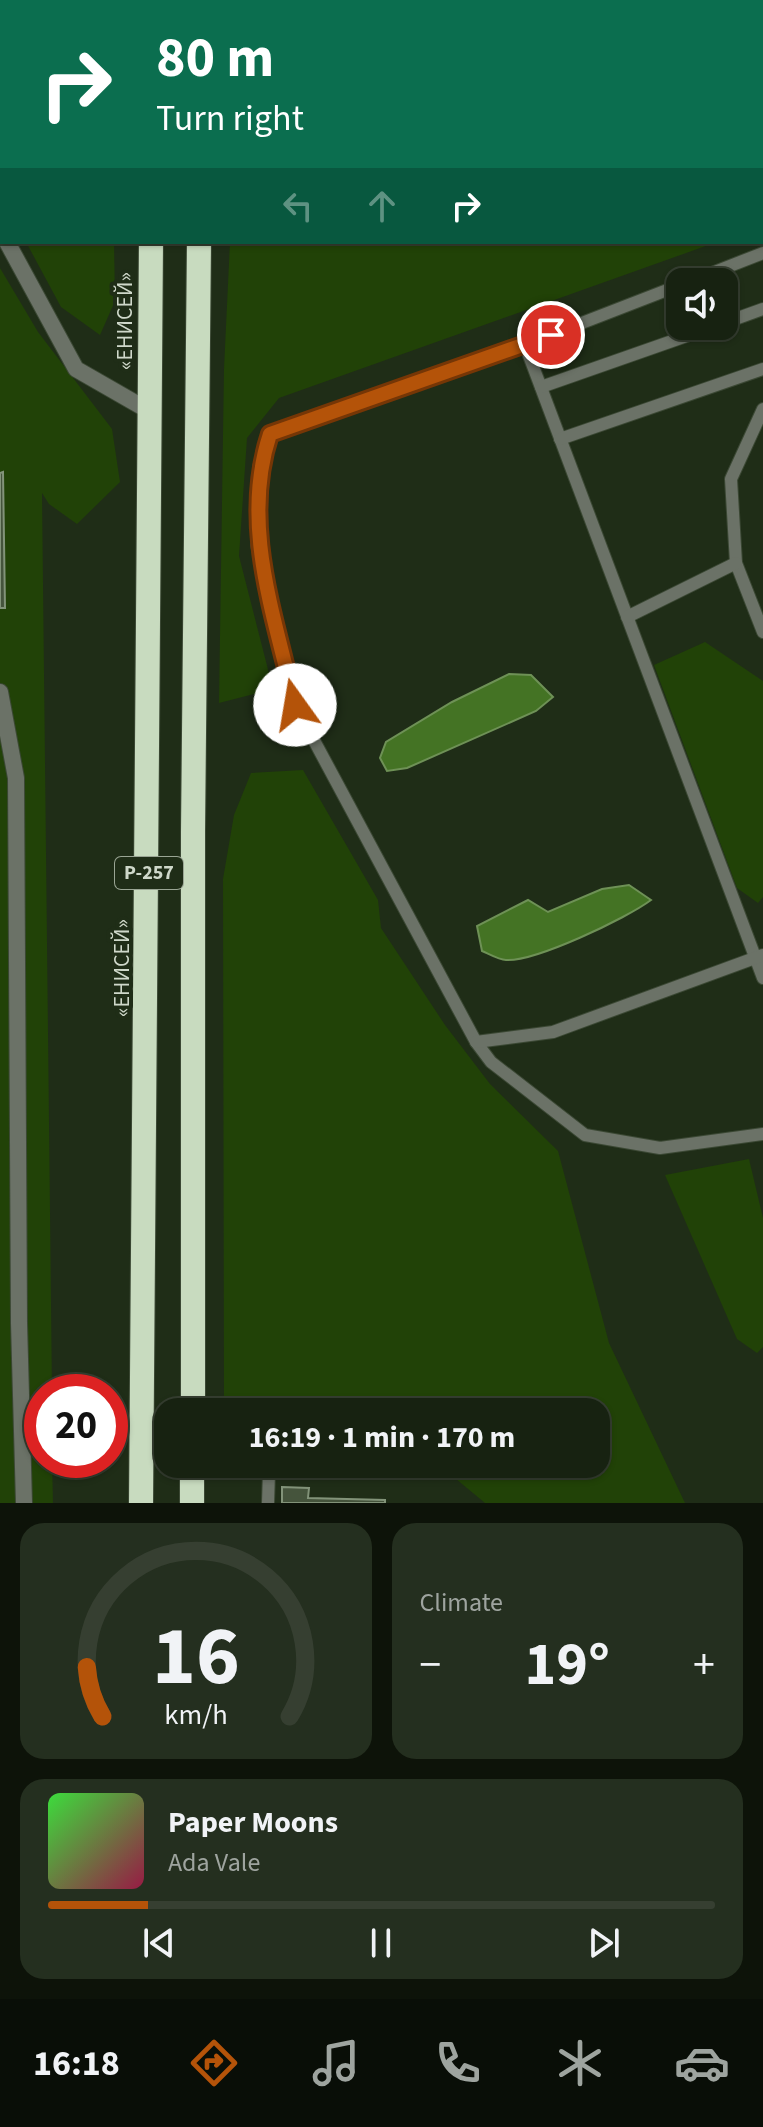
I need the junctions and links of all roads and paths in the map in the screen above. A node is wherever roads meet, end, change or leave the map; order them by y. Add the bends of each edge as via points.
1 (8, 244) edge
2 (151, 244) edge
3 (199, 244) edge
4 (763, 253) edge
5 (725, 268) edge
6 (666, 290) edge
7 (763, 309) edge
8 (738, 318) edge
9 (675, 340) edge
10 (525, 345) junction
11 (763, 369) edge
12 (541, 387) junction
13 (763, 409) edge
14 (151, 412) junction
15 (560, 439) junction
16 (736, 563) junction
17 (627, 617) junction
18 (763, 632) edge
19 (0, 692) edge
20 (5, 746) edge
21 (760, 956) edge
22 (763, 978) edge
23 (476, 1042) junction
24 (763, 1134) edge
25 (197, 1398) edge
26 (192, 1478) edge
27 (269, 1478) edge
28 (24, 1503) edge
29 (141, 1503) edge
30 (192, 1503) edge
31 (268, 1503) edge

1 - 14 street via 76,369
2 - 14 highway, «ЕНИСЕЙ» / Р-257
3 - 25 highway, Р-257 via 193,848
4 - 5 lane
6 - 10 lane
7 - 8 lane
9 - 12 lane
10 - 12 lane
10 - 23 lane via 270,434 259,467 257,545 295,705
11 - 15 lane
12 - 15 lane
13 - 16 lane via 731,479
14 - 29 highway, «ЕНИСЕЙ» / Р-257
15 - 17 lane
16 - 17 lane
16 - 18 lane
17 - 21 lane
19 - 20 street
20 - 28 street via 16,778
21 - 22 lane
21 - 23 lane via 553,1032
23 - 24 lane via 491,1062 585,1135 660,1148
26 - 30 highway
27 - 31 lane

